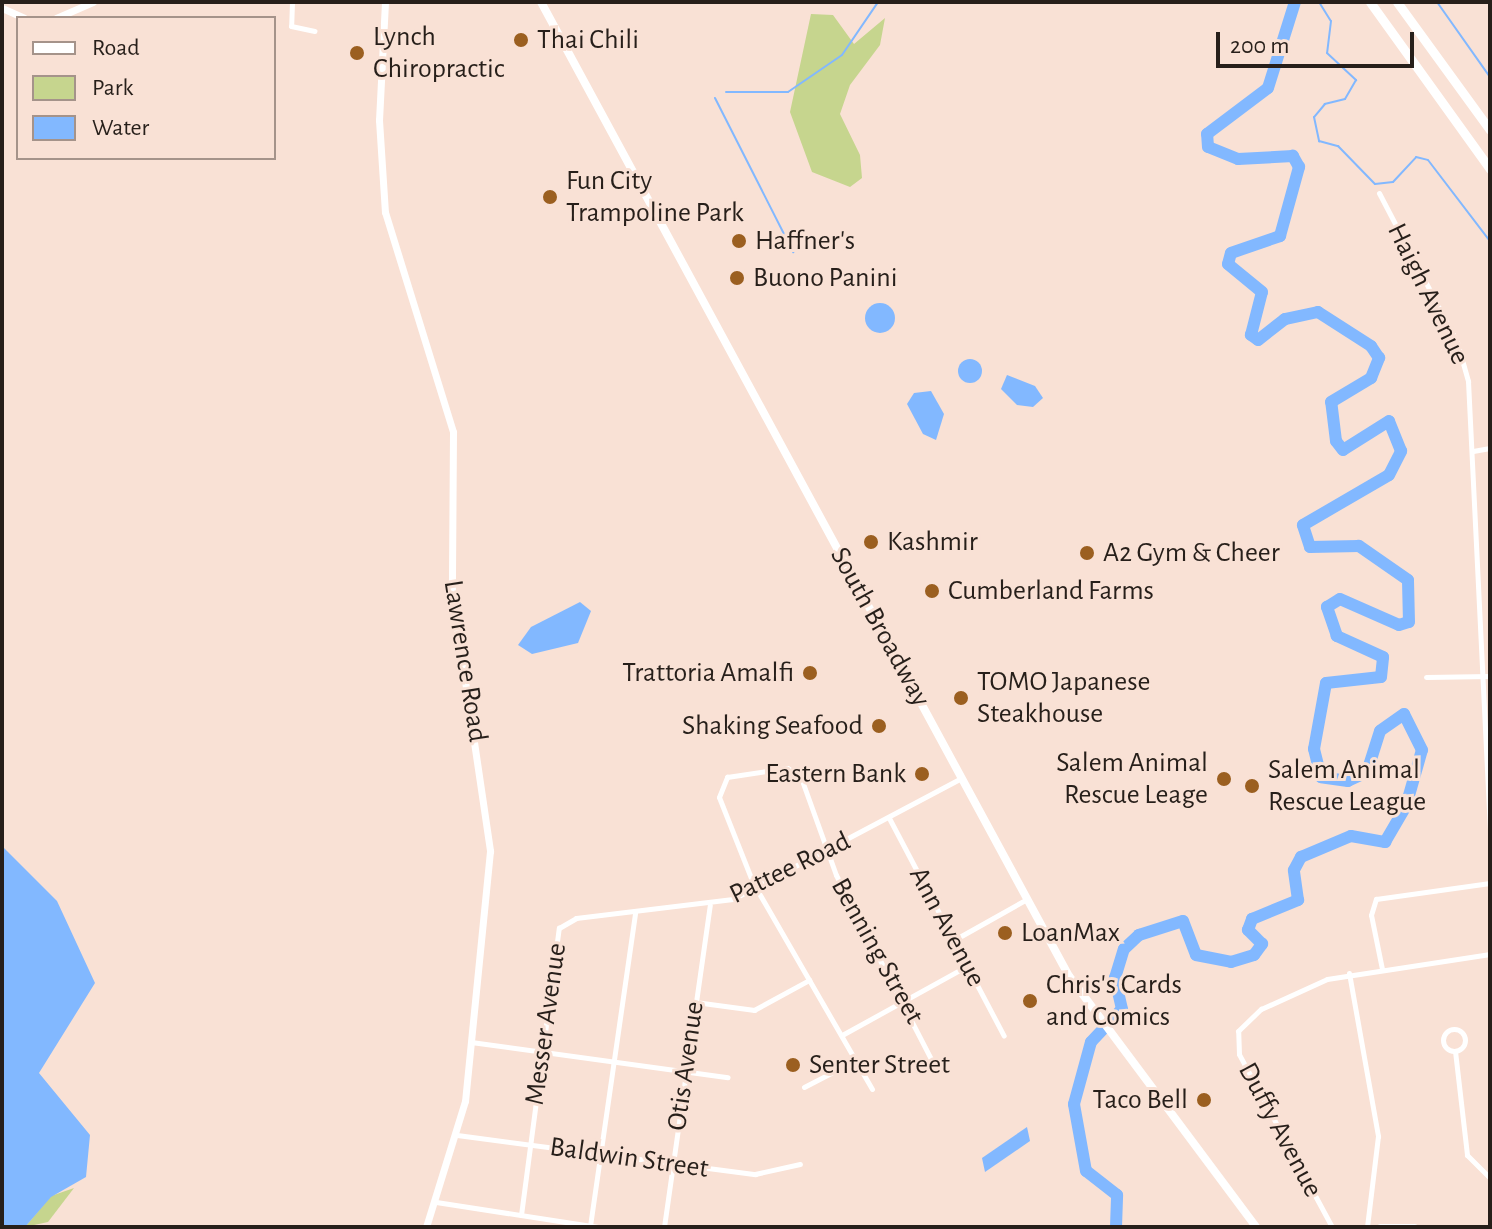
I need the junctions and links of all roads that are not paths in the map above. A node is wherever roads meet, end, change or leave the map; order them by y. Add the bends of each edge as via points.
1 (93, 2) edge
2 (292, 2) edge
3 (385, 2) edge
4 (541, 2) edge
5 (1370, 2) edge
6 (1397, 2) edge
7 (61, 16) edge
8 (314, 31) dead end
9 (1490, 130) edge
10 (1490, 169) edge
11 (1379, 193) dead end
12 (1490, 448) edge
13 (1473, 451) junction
14 (1426, 677) dead end
15 (1487, 677) edge
16 (962, 777) junction
17 (889, 818) junction
18 (1490, 829) edge
19 (825, 852) junction
20 (1490, 883) edge
21 (756, 888) junction
22 (1027, 899) junction
23 (710, 905) junction
24 (635, 913) junction
25 (559, 928) joint
26 (954, 940) junction
27 (1490, 954) edge
28 (967, 966) junction
29 (1382, 969) junction
30 (1349, 973) junction
31 (809, 980) junction
32 (905, 1001) junction
33 (695, 1002) junction
34 (842, 1035) junction
35 (1004, 1036) dead end
36 (471, 1042) junction
37 (1455, 1051) junction
38 (543, 1052) junction
39 (857, 1060) junction
40 (614, 1062) junction
41 (936, 1069) dead end
42 (685, 1071) junction
43 (728, 1077) dead end
44 (804, 1087) dead end
45 (872, 1089) dead end
46 (457, 1135) junction
47 (530, 1145) junction
48 (602, 1155) junction
49 (672, 1164) junction
50 (800, 1164) dead end
51 (1490, 1178) edge
52 (436, 1202) junction
53 (521, 1215) junction
54 (590, 1226) edge
55 (426, 1227) edge
56 (598, 1227) edge
57 (664, 1227) edge
58 (780, 1227) edge
59 (791, 1227) edge
60 (1256, 1227) edge
61 (1332, 1227) edge
62 (1367, 1227) edge
63 (1380, 1227) edge
64 (1414, 1227) edge

1 - 7 street
2 - 8 street via 291,26
3 - 36 street, Lawrence Road via 379,120 385,212 453,432 452,593 489,827
4 - 16 main road, South Broadway
5 - 10 highway
6 - 9 highway
11 - 13 street, Haigh Avenue via 1457,342
12 - 13 street
13 - 15 street, Haigh Avenue
14 - 15 street
15 - 18 street, Haigh Avenue
16 - 17 street, Pattee Road
16 - 22 main road, South Broadway
17 - 19 street, Pattee Road
17 - 26 street, Ann Avenue
19 - 21 street, Pattee Road
19 - 21 street, Benning Street via 795,770 720,781 719,797
19 - 32 street, Benning Street
20 - 29 street via 1373,903
21 - 23 street, Pattee Road
21 - 31 street
22 - 26 street
22 - 60 main road, South Broadway via 1099,1026
23 - 24 street, Pattee Road
23 - 33 street, Otis Avenue
24 - 25 street, Pattee Road via 576,918
24 - 40 street
25 - 38 street, Messer Avenue
26 - 28 street, Ann Avenue
27 - 29 street
28 - 32 street
28 - 35 street, Ann Avenue
29 - 30 street
30 - 61 street, Duffy Avenue via 1289,993 1238,1031 1239,1054
30 - 62 street via 1378,1136
31 - 33 street via 754,1010
31 - 34 street
32 - 34 street
32 - 41 street, Benning Street
33 - 42 street, Otis Avenue
34 - 39 street
36 - 38 street
36 - 46 street, Lawrence Road
37 - 37 street via 1444,1043 1453,1029 1465,1039
37 - 51 street via 1467,1155
38 - 40 street
38 - 47 street, Messer Avenue
39 - 44 street
39 - 45 street
40 - 42 street
40 - 48 street
42 - 43 street
42 - 49 street, Otis Avenue
46 - 47 street, Baldwin Street
46 - 52 street, Lawrence Road
47 - 48 street, Baldwin Street
47 - 53 street, Messer Avenue
48 - 49 street, Baldwin Street
48 - 54 street
49 - 50 street, Baldwin Street via 768,1175
49 - 57 street, Otis Avenue
52 - 53 street
52 - 55 street, Lawrence Road
53 - 54 street
54 - 56 street
58 - 59 street
63 - 64 street

